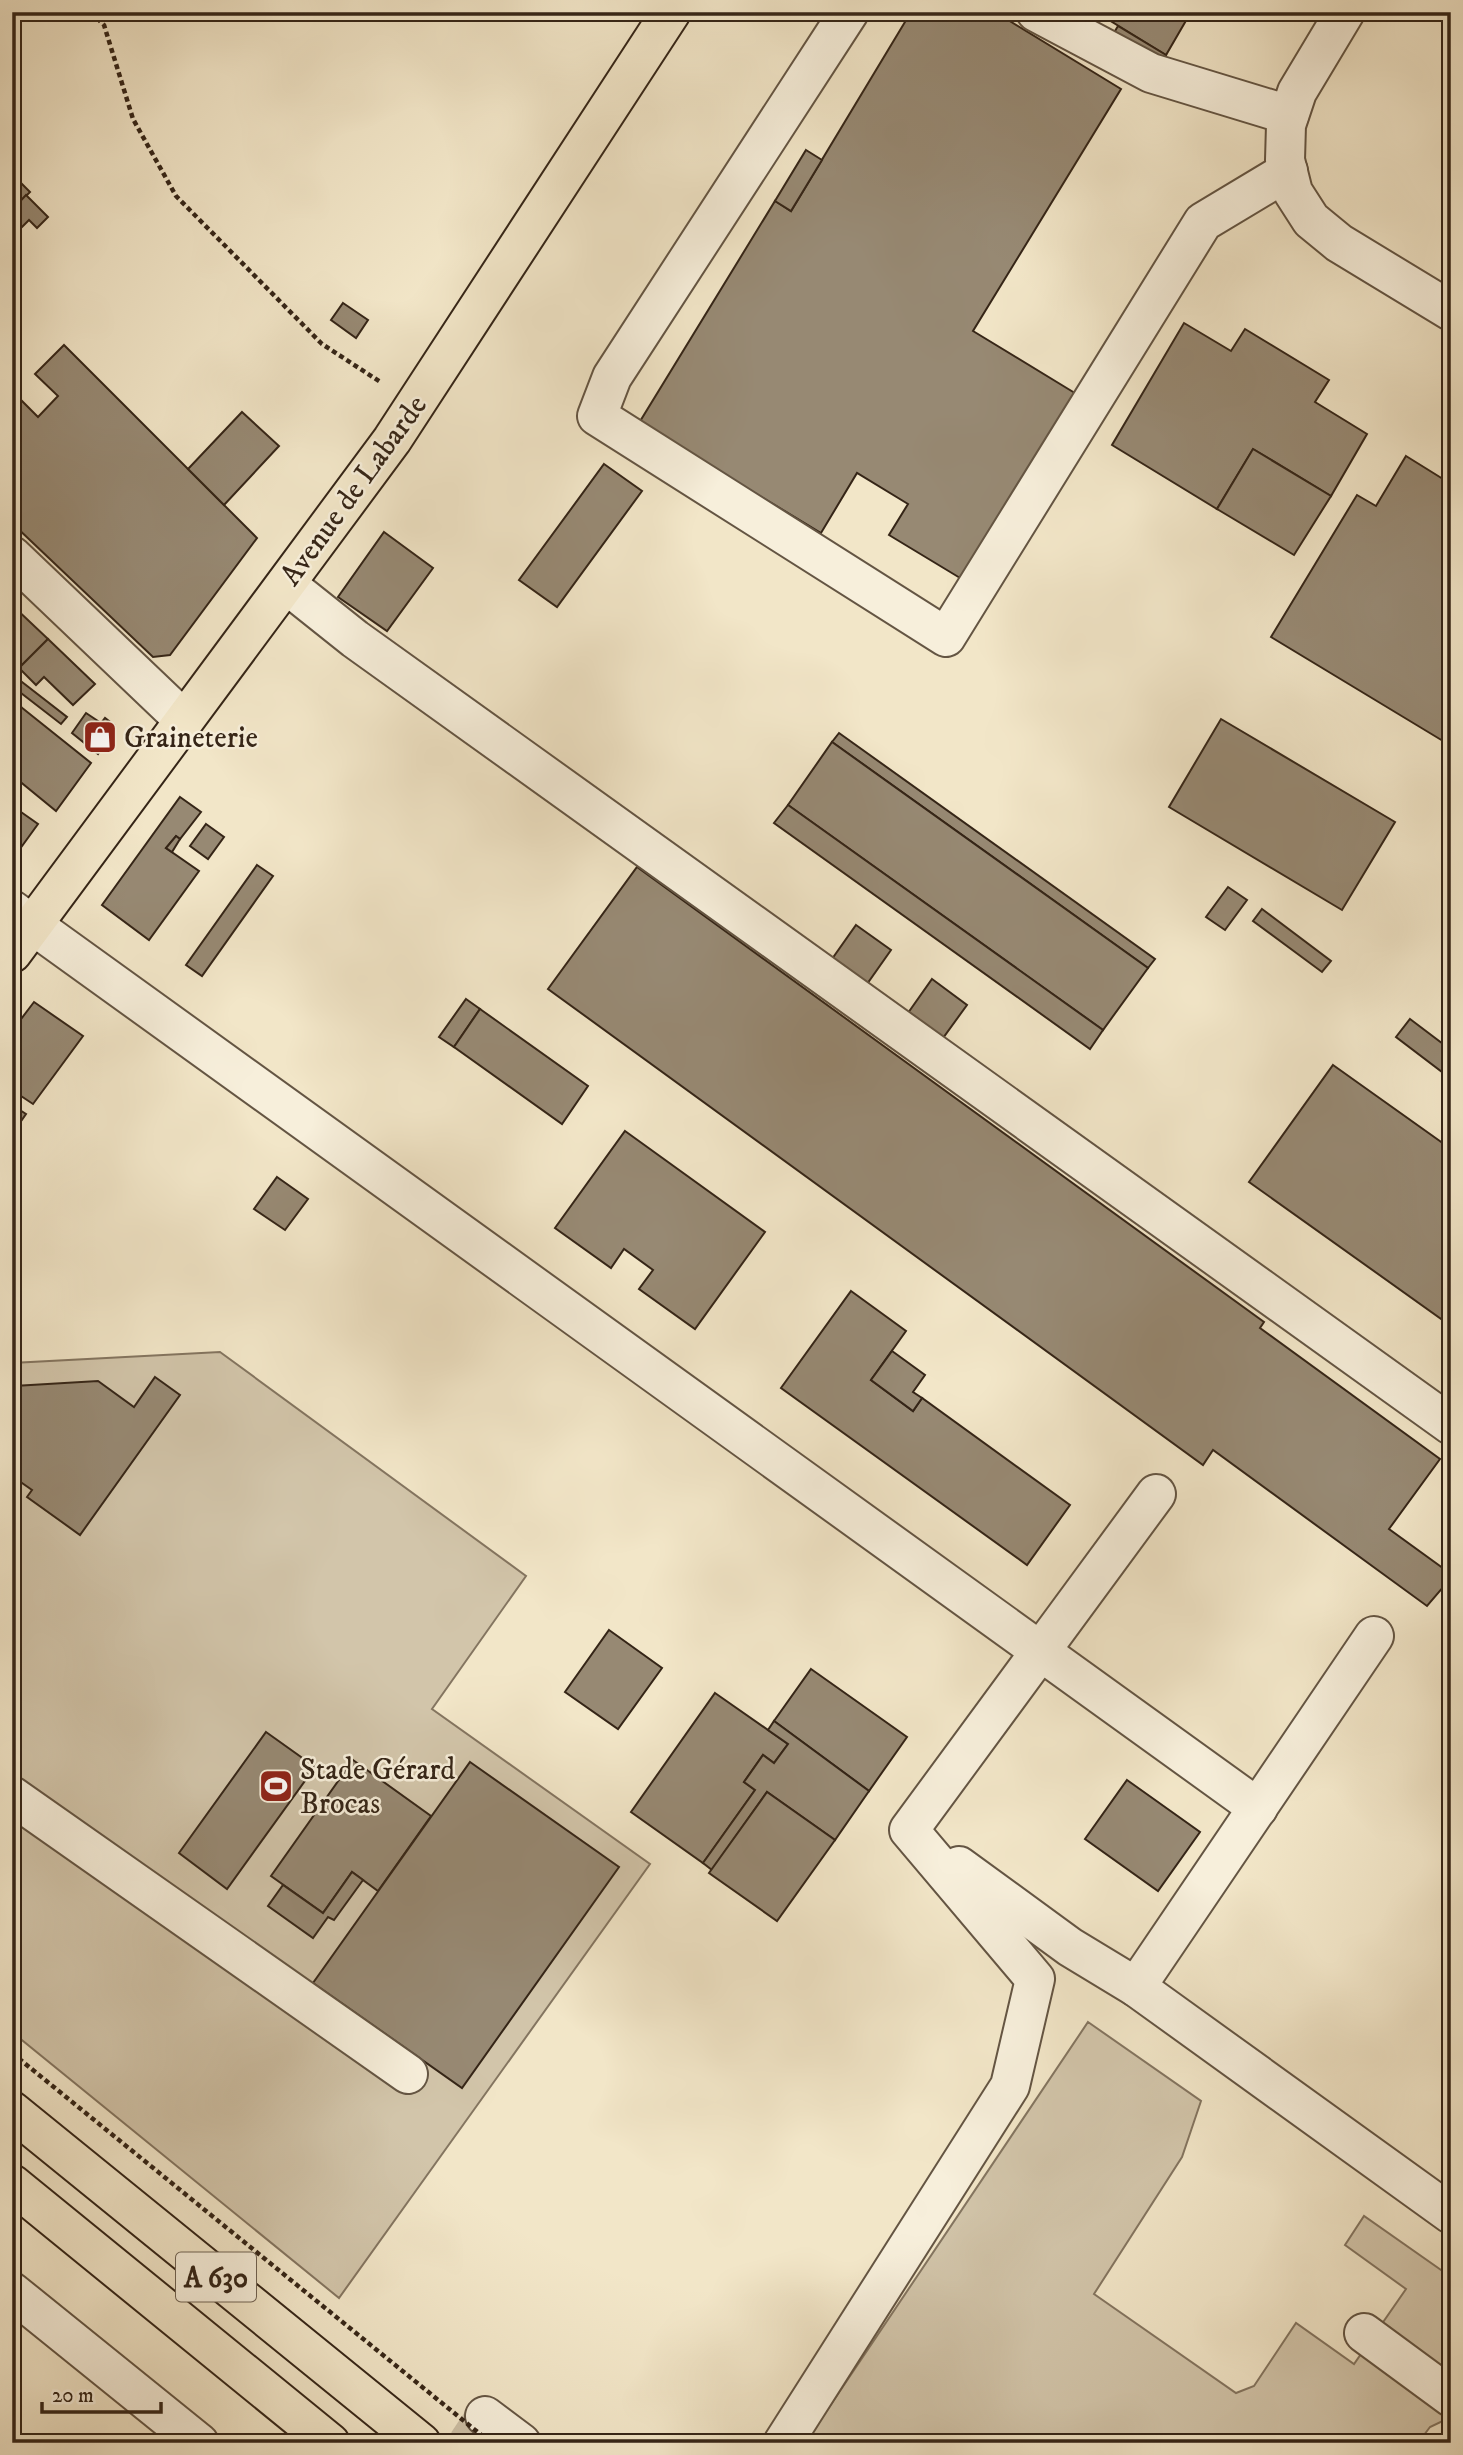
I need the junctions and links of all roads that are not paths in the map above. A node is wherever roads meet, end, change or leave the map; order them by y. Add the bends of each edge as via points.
1 (671, 12) edge
2 (849, 12) edge
3 (1037, 12) edge
4 (1345, 12) edge
5 (1289, 116) junction
6 (1288, 171) junction
7 (1451, 311) edge
8 (12, 556) edge
9 (286, 584) junction
10 (184, 720) junction
11 (19, 929) edge
12 (1451, 1425) edge
13 (1156, 1494) dead end
14 (1374, 1636) dead end
15 (1041, 1651) junction
16 (12, 1797) edge
17 (1258, 1808) junction
18 (909, 1830) junction
19 (1136, 1987) junction
20 (408, 2074) dead end
21 (12, 2111) edge
22 (12, 2184) edge
23 (1451, 2214) edge
24 (12, 2292) edge
25 (1364, 2333) dead end
26 (1451, 2397) edge
27 (488, 2430) edge
28 (199, 2443) edge
29 (330, 2443) edge
30 (421, 2443) edge
31 (521, 2443) edge
32 (783, 2443) edge

1 - 9 main road, Avenue de Labarde via 392,440
2 - 6 street via 612,377 597,416 946,637 1203,222
3 - 5 street via 1151,73
4 - 5 street via 1297,92
5 - 6 street
6 - 7 street via 1293,192 1311,220 1339,243
8 - 10 street
9 - 10 main road, Avenue de Labarde
9 - 12 street via 355,639
10 - 11 main road, Avenue de Labarde
11 - 15 street via 80,957
13 - 15 street
14 - 17 street
15 - 17 street
15 - 18 street
16 - 20 street
17 - 19 street
18 - 19 street via 1070,1947
18 - 32 street via 1035,1979 1010,2086
19 - 23 street
21 - 30 main road, A 630
22 - 29 main road, A 630
24 - 28 street
25 - 26 street
27 - 31 street

